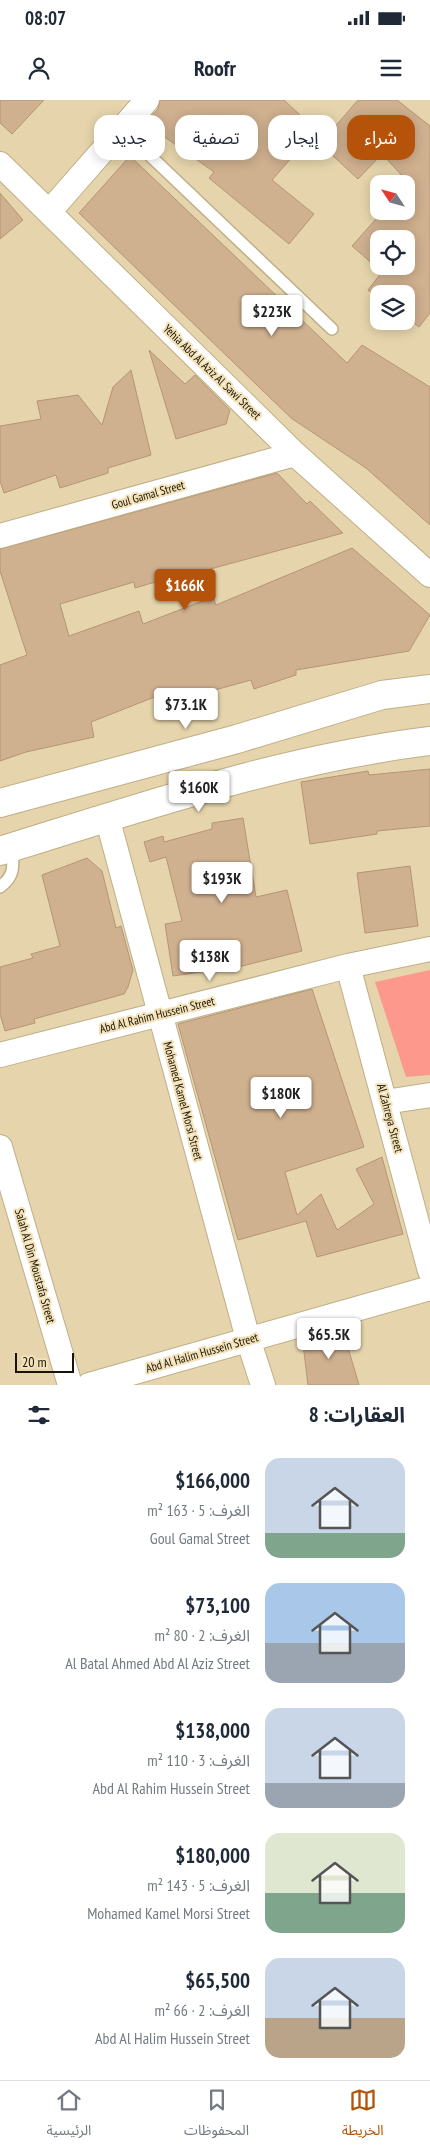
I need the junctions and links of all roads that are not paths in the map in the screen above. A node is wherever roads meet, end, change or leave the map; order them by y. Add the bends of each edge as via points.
1 (147, 100) edge
2 (134, 115) edge
3 (94, 160) edge
4 (155, 160) edge
5 (0, 164) edge
6 (49, 212) junction
7 (332, 329) dead end
8 (295, 454) junction
9 (0, 536) edge
10 (430, 575) edge
11 (430, 689) edge
12 (430, 741) edge
13 (0, 803) edge
14 (107, 816) junction
15 (6, 849) edge
16 (0, 887) edge
17 (430, 948) edge
18 (348, 966) junction
19 (160, 1015) junction
20 (0, 1055) edge
21 (430, 1095) edge
22 (385, 1102) junction
23 (0, 1147) edge
24 (430, 1271) edge
25 (430, 1288) edge
26 (248, 1339) junction
27 (70, 1385) edge
28 (89, 1385) edge
29 (263, 1385) edge

1 - 2 street
3 - 6 street
4 - 7 lane
5 - 6 street, Yehia Abd Al Aziz Al Sawi Street
6 - 8 street, Yehia Abd Al Aziz Al Sawi Street
8 - 9 street, Goul Gamal Street
8 - 10 street, Yehia Abd Al Aziz Al Sawi Street
11 - 13 main road via 382,695 236,739
12 - 14 main road via 297,766
14 - 15 main road
14 - 19 street, Mohamed Kamel Morsi Street
15 - 16 lane via 13,866 9,880
17 - 18 street, Abd Al Rahim Hussein Street
18 - 19 street, Abd Al Rahim Hussein Street
18 - 22 street, Al Zahreya Street
19 - 20 street, Abd Al Rahim Hussein Street
19 - 26 street, Mohamed Kamel Morsi Street
21 - 22 street
22 - 24 street, Al Zahreya Street
23 - 27 street, Salah Al Din Moustafa Street
25 - 26 street, Abd Al Halim Hussein Street
26 - 28 street, Abd Al Halim Hussein Street
26 - 29 street, Mohamed Kamel Morsi Street

